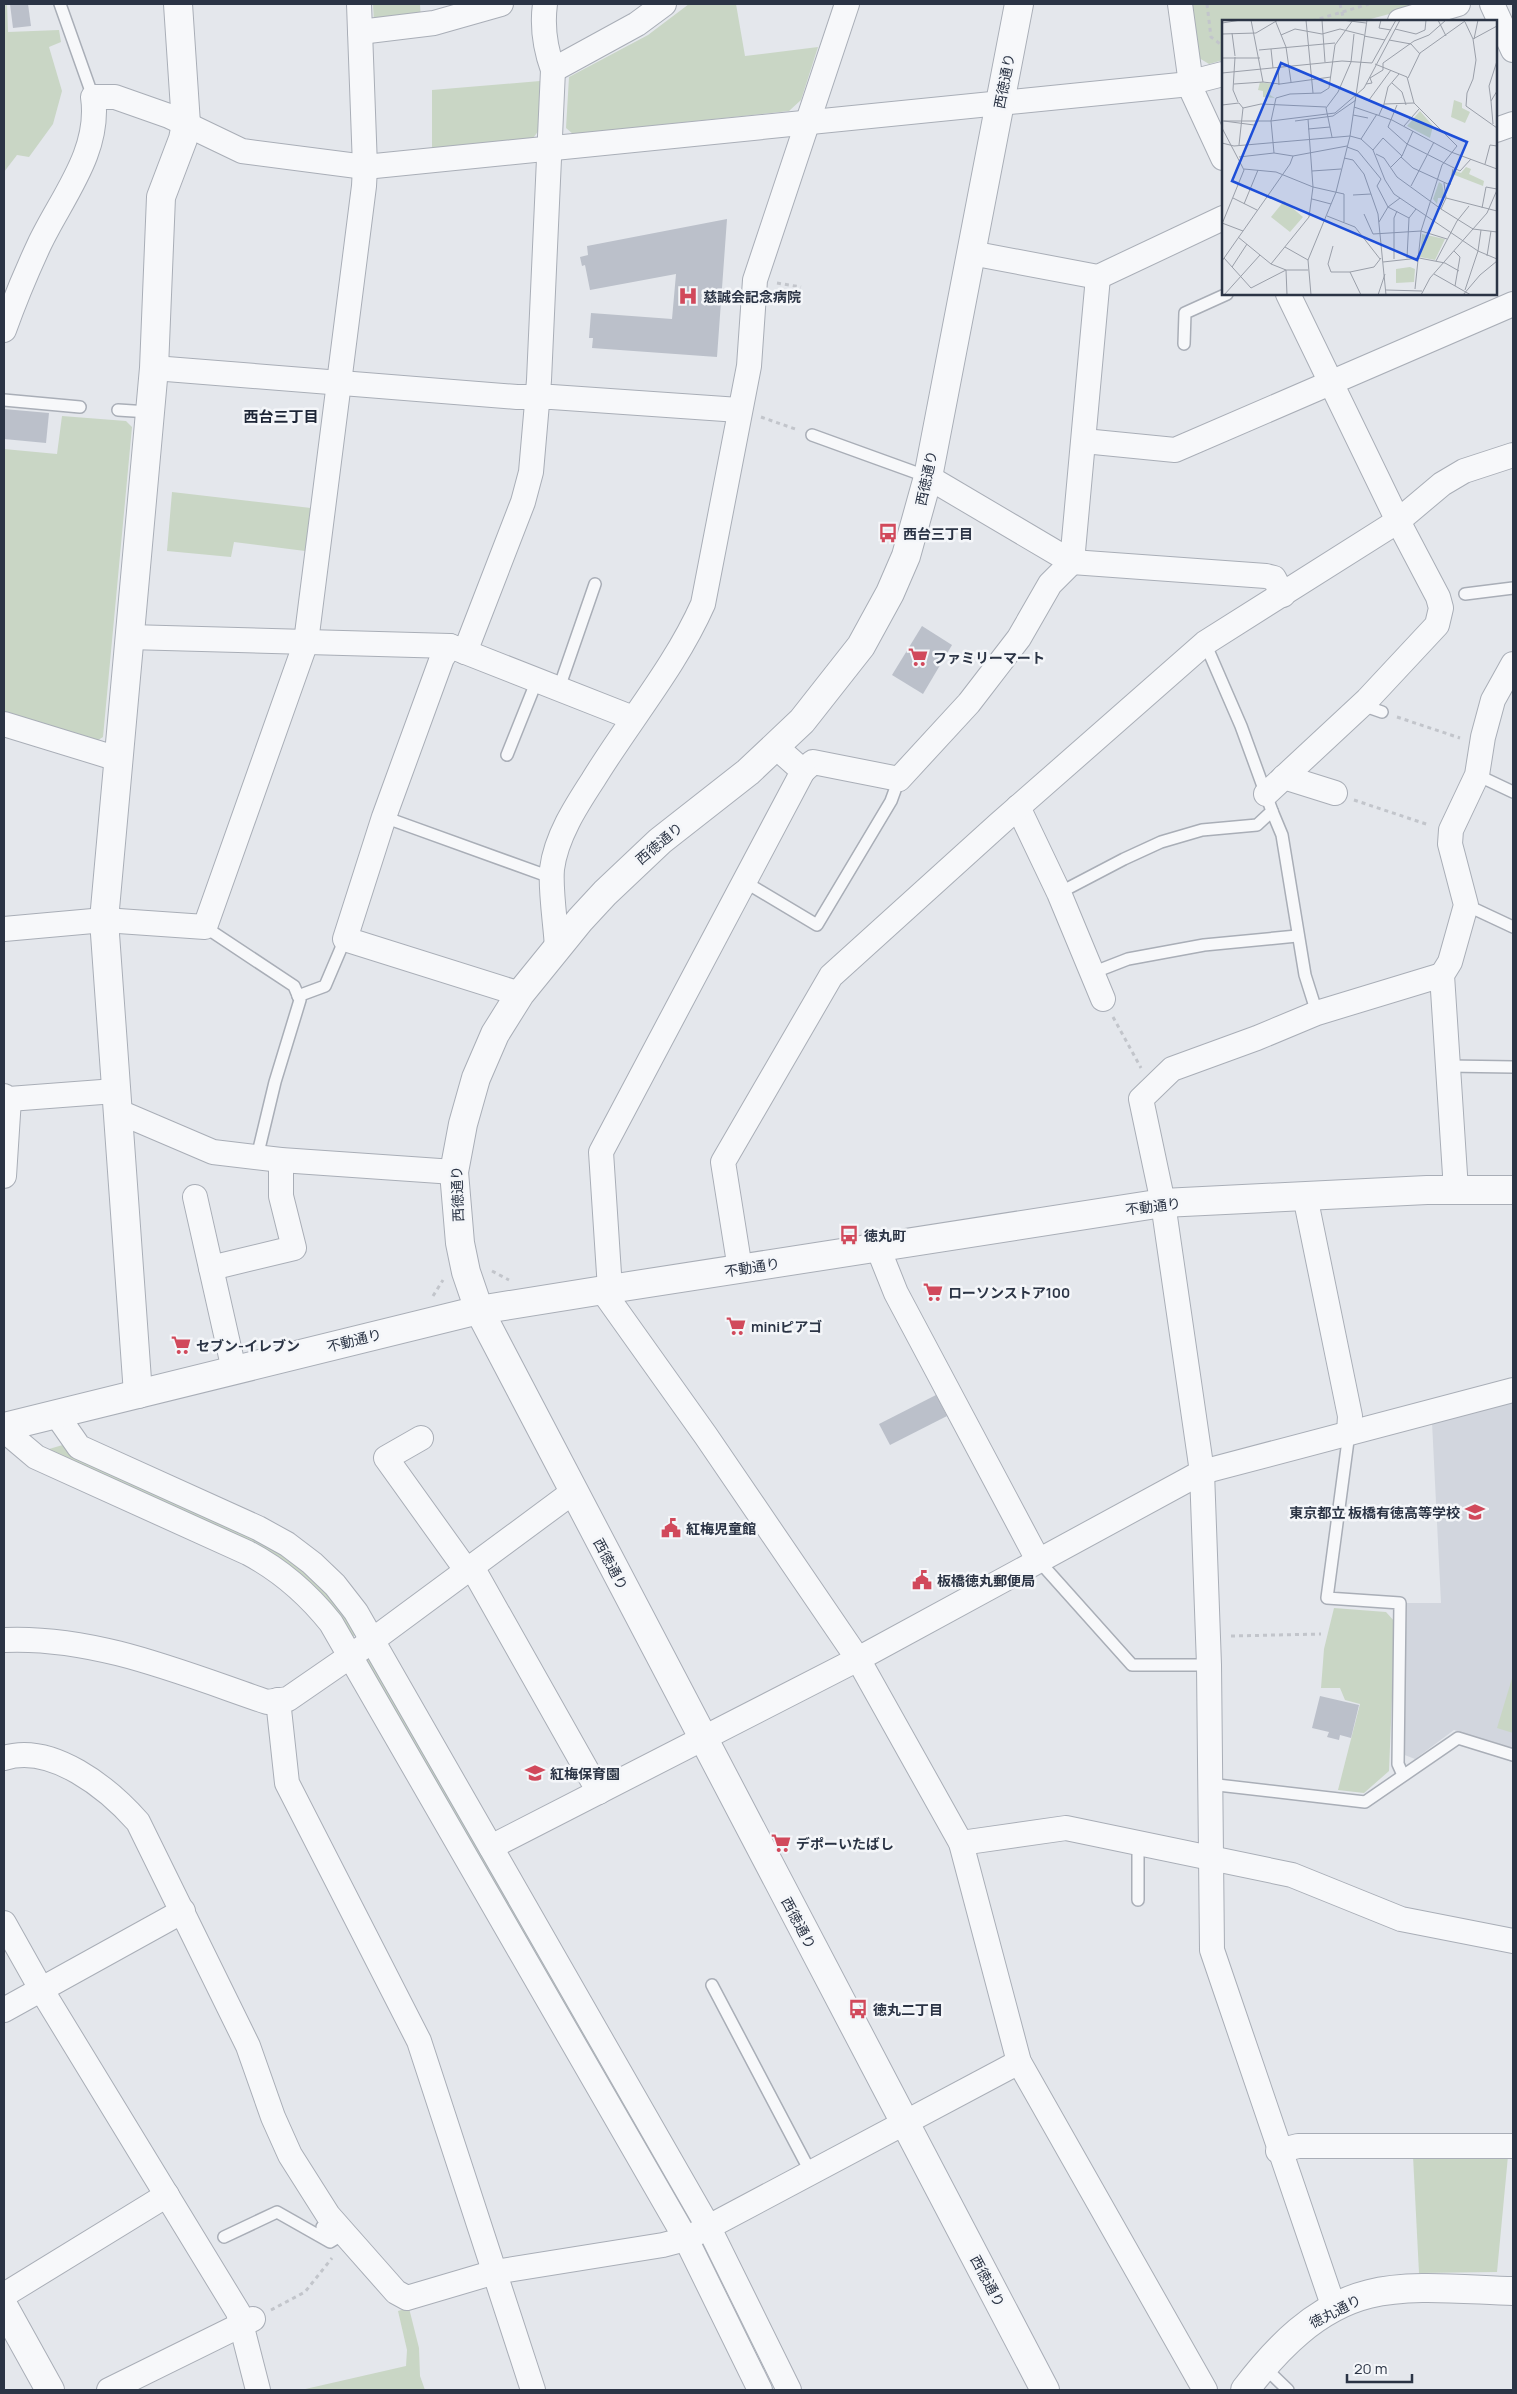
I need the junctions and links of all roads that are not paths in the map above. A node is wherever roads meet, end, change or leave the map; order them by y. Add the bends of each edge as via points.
1 (60, 4) edge
2 (178, 4) edge
3 (358, 4) edge
4 (501, 4) edge
5 (545, 4) edge
6 (664, 4) edge
7 (847, 4) edge
8 (1019, 4) edge
9 (1180, 4) edge
10 (1458, 4) edge
11 (1492, 4) edge
12 (1403, 20) edge
13 (360, 32) junction
14 (1513, 50) edge
15 (553, 70) junction
16 (1222, 74) edge
17 (1190, 84) junction
18 (93, 97) junction
19 (999, 103) junction
20 (807, 123) junction
21 (186, 124) junction
22 (1513, 124) edge
23 (1497, 130) edge
24 (550, 149) junction
25 (1222, 156) edge
26 (365, 167) junction
27 (1222, 218) edge
28 (971, 253) junction
29 (1098, 277) junction
30 (1225, 295) edge
31 (1288, 295) edge
32 (1513, 304) edge
33 (4, 330) edge
34 (1184, 344) dead end
35 (154, 368) junction
36 (339, 382) junction
37 (1330, 383) junction
38 (537, 397) junction
39 (4, 400) edge
40 (80, 407) dead end
41 (118, 410) dead end
42 (149, 412) junction
43 (746, 412) junction
44 (812, 435) road end
45 (1084, 441) junction
46 (1513, 455) edge
47 (928, 477) junction
48 (1398, 521) junction
49 (1072, 562) junction
50 (595, 584) dead end
51 (1513, 588) edge
52 (1465, 594) dead end
53 (1283, 595) junction
54 (129, 637) junction
55 (306, 642) junction
56 (1204, 643) junction
57 (457, 649) junction
58 (1512, 668) edge
59 (537, 680) junction
60 (559, 688) junction
61 (633, 718) junction
62 (4, 724) edge
63 (776, 747) junction
64 (506, 755) dead end
65 (118, 759) junction
66 (803, 771) junction
67 (1477, 775) junction
68 (1284, 777) junction
69 (899, 779) junction
70 (1513, 792) edge
71 (1335, 793) road end
72 (1269, 802) junction
73 (1018, 807) junction
74 (384, 817) junction
75 (553, 878) junction
76 (745, 882) junction
77 (1059, 893) junction
78 (1466, 905) junction
79 (104, 920) junction
80 (204, 927) junction
81 (1513, 927) edge
82 (4, 929) edge
83 (1297, 936) junction
84 (345, 939) junction
85 (557, 948) junction
86 (1092, 973) junction
87 (1442, 975) junction
88 (520, 994) junction
89 (298, 996) junction
90 (1103, 999) road end
91 (1317, 1013) junction
92 (1448, 1066) junction
93 (1513, 1067) edge
94 (6, 1098) edge
95 (116, 1101) junction
96 (257, 1157) junction
97 (280, 1160) junction
98 (454, 1172) junction
99 (4, 1176) edge
100 (1456, 1190) junction
101 (1513, 1190) edge
102 (1305, 1196) junction
103 (195, 1197) dead end
104 (1162, 1203) junction
105 (878, 1248) junction
106 (211, 1268) junction
107 (740, 1269) junction
108 (606, 1289) junction
109 (479, 1310) junction
110 (234, 1370) junction
111 (1513, 1390) edge
112 (138, 1394) junction
113 (56, 1414) junction
114 (4, 1428) edge
115 (1349, 1433) junction
116 (421, 1438) dead end
117 (1202, 1472) junction
118 (573, 1492) junction
119 (1038, 1560) junction
120 (470, 1569) junction
121 (4, 1640) edge
122 (373, 1640) junction
123 (350, 1656) junction
124 (858, 1659) junction
125 (1209, 1665) junction
126 (278, 1700) junction
127 (702, 1738) junction
128 (1513, 1755) edge
129 (4, 1758) edge
130 (1403, 1775) junction
131 (1209, 1784) junction
132 (599, 1792) junction
133 (961, 1843) junction
134 (1138, 1843) junction
135 (491, 1847) junction
136 (1210, 1859) junction
137 (1138, 1900) dead end
138 (183, 1911) junction
139 (4, 1923) edge
140 (1513, 1941) edge
141 (712, 1986) dead end
142 (41, 1990) junction
143 (4, 2010) edge
144 (1019, 2062) junction
145 (906, 2124) junction
146 (1513, 2146) edge
147 (1278, 2151) junction
148 (811, 2173) junction
149 (167, 2195) junction
150 (331, 2218) junction
151 (709, 2228) junction
152 (224, 2237) dead end
153 (686, 2239) junction
154 (495, 2272) junction
155 (1513, 2290) edge
156 (4, 2295) edge
157 (4, 2307) edge
158 (1334, 2308) junction
159 (247, 2322) junction
160 (1263, 2366) junction
161 (50, 2390) edge
162 (109, 2390) edge
163 (258, 2390) edge
164 (533, 2390) edge
165 (760, 2390) edge
166 (789, 2390) edge
167 (1045, 2390) edge
168 (1205, 2390) edge
169 (1245, 2390) edge
170 (1288, 2390) edge

1 - 18 lane
2 - 21 street
3 - 13 street
4 - 13 street via 434,23
5 - 15 street via 543,18 547,52
6 - 15 street via 637,24
7 - 20 street
8 - 19 street, 西徳通り
9 - 17 street
10 - 12 street
11 - 14 street
13 - 26 street
15 - 24 street
16 - 17 street
17 - 19 street
17 - 25 street
18 - 21 street via 115,97
18 - 33 street via 93,136 39,246
19 - 20 street
19 - 28 street, 西徳通り
20 - 24 street
20 - 43 street via 755,280
21 - 26 street via 242,152
21 - 35 street via 161,197
22 - 23 street
24 - 26 street
24 - 38 street
26 - 36 street
27 - 29 street
28 - 29 street
28 - 47 street, 西徳通り
29 - 45 street
30 - 34 lane via 1185,313
31 - 37 street
32 - 37 street
35 - 36 street
35 - 42 street
36 - 38 street
36 - 55 street
37 - 45 street via 1175,450
37 - 48 street
38 - 43 street
38 - 57 street via 531,472 525,498
39 - 40 lane
41 - 42 lane
42 - 54 street
43 - 61 street via 703,604 688,637
44 - 47 lane
45 - 49 street
46 - 48 street via 1442,484
47 - 49 street
47 - 63 street, 西徳通り via 906,556 872,628 826,693
48 - 53 street
48 - 68 street via 1444,597 1437,624 1372,708
49 - 53 street via 1266,576 1274,578
49 - 69 street via 1050,584 1019,638 975,696
50 - 60 lane
51 - 52 lane
53 - 56 street
54 - 55 street
54 - 65 street
55 - 57 street
55 - 80 street
56 - 72 lane via 1241,726
56 - 73 street
57 - 59 street
57 - 74 street via 442,658
58 - 67 street via 1493,700
59 - 60 street
59 - 64 lane
60 - 61 street
61 - 75 street via 577,805 562,836 552,869
62 - 65 street
63 - 66 street
63 - 85 street, 西徳通り via 632,865
65 - 79 street
66 - 69 street via 813,762
66 - 76 street
67 - 70 lane
67 - 78 street via 1451,833 1450,844
68 - 71 street
68 - 72 street
69 - 76 lane via 891,801 817,925
72 - 77 lane via 1258,825 1202,830 1161,842
72 - 83 lane via 1282,835
73 - 77 street
73 - 107 street via 831,976 817,998 723,1162
74 - 75 lane
74 - 84 street
75 - 85 street
76 - 108 street via 601,1152
77 - 86 street
78 - 81 lane
78 - 87 street via 1450,962
79 - 80 street
79 - 82 street
79 - 95 street
80 - 89 lane via 294,986
83 - 86 lane via 1204,945 1128,959
83 - 91 lane
84 - 88 street
84 - 89 lane via 325,986
85 - 88 street, 西徳通り
86 - 90 street
87 - 91 street
87 - 92 street
88 - 98 street, 西徳通り via 496,1034 476,1078
89 - 96 lane via 300,1000
91 - 104 street via 1172,1069 1151,1085 1141,1099
92 - 93 lane
92 - 100 street
94 - 95 street
94 - 99 street
95 - 96 street via 213,1152
95 - 112 street
96 - 97 street
97 - 98 street
97 - 106 street via 281,1196 294,1248
98 - 109 street, 西徳通り via 460,1243
100 - 101 street, 不動通り
100 - 102 street, 不動通り
102 - 104 street, 不動通り
102 - 115 street via 1350,1416
103 - 106 street
104 - 105 street, 不動通り
104 - 117 street
105 - 107 street, 不動通り
105 - 119 street via 896,1293
106 - 110 street
107 - 108 street, 不動通り
108 - 109 street, 不動通り
108 - 124 street via 669,1386
109 - 110 street, 不動通り
109 - 118 street, 西徳通り
110 - 112 street, 不動通り
111 - 115 street
112 - 113 street, 不動通り
113 - 114 street, 不動通り
113 - 122 street via 79,1447 287,1544 312,1562 335,1585
114 - 123 street via 36,1457 271,1565 313,1601 331,1623
115 - 117 street
115 - 130 lane via 1327,1598 1400,1604 1398,1764
116 - 120 street via 386,1458
117 - 119 street
117 - 125 street
118 - 120 street
118 - 127 street, 西徳通り
119 - 124 street
119 - 125 lane via 1132,1665
120 - 122 street
120 - 132 street
121 - 126 street via 59,1640 118,1652 267,1702
122 - 123 street
122 - 135 street
123 - 126 street via 288,1699
123 - 153 street
124 - 127 street
124 - 133 street
125 - 131 street
126 - 154 street via 287,1783 419,2041
127 - 132 street
127 - 145 street, 西徳通り
128 - 130 lane via 1458,1738
129 - 138 street via 30,1754 46,1757 92,1781 118,1800 138,1822
130 - 131 lane via 1365,1802
131 - 136 street
132 - 135 street
133 - 134 street via 1066,1828
133 - 144 street
134 - 136 street
134 - 137 lane
135 - 151 street
136 - 140 street via 1292,1875 1401,1919
136 - 147 street via 1212,1950
138 - 142 street
138 - 150 street via 248,2046 290,2155
139 - 142 street
141 - 148 lane
142 - 143 street
142 - 149 street
144 - 145 street
144 - 168 street
145 - 148 street
145 - 167 street, 西徳通り
146 - 147 street via 1298,2146
147 - 158 street
148 - 151 street
149 - 156 street
149 - 159 street via 204,2249 238,2312
150 - 152 lane via 322,2227 335,2239 330,2242 277,2212
150 - 154 street via 345,2242 396,2292 407,2298
151 - 153 street
151 - 166 street
153 - 154 street
153 - 165 street
154 - 164 street
155 - 158 street, 徳丸通り via 1400,2289 1368,2294
157 - 161 street
158 - 160 street, 徳丸通り via 1305,2326
159 - 162 street
159 - 163 street
160 - 169 street, 徳丸通り
160 - 170 lane

